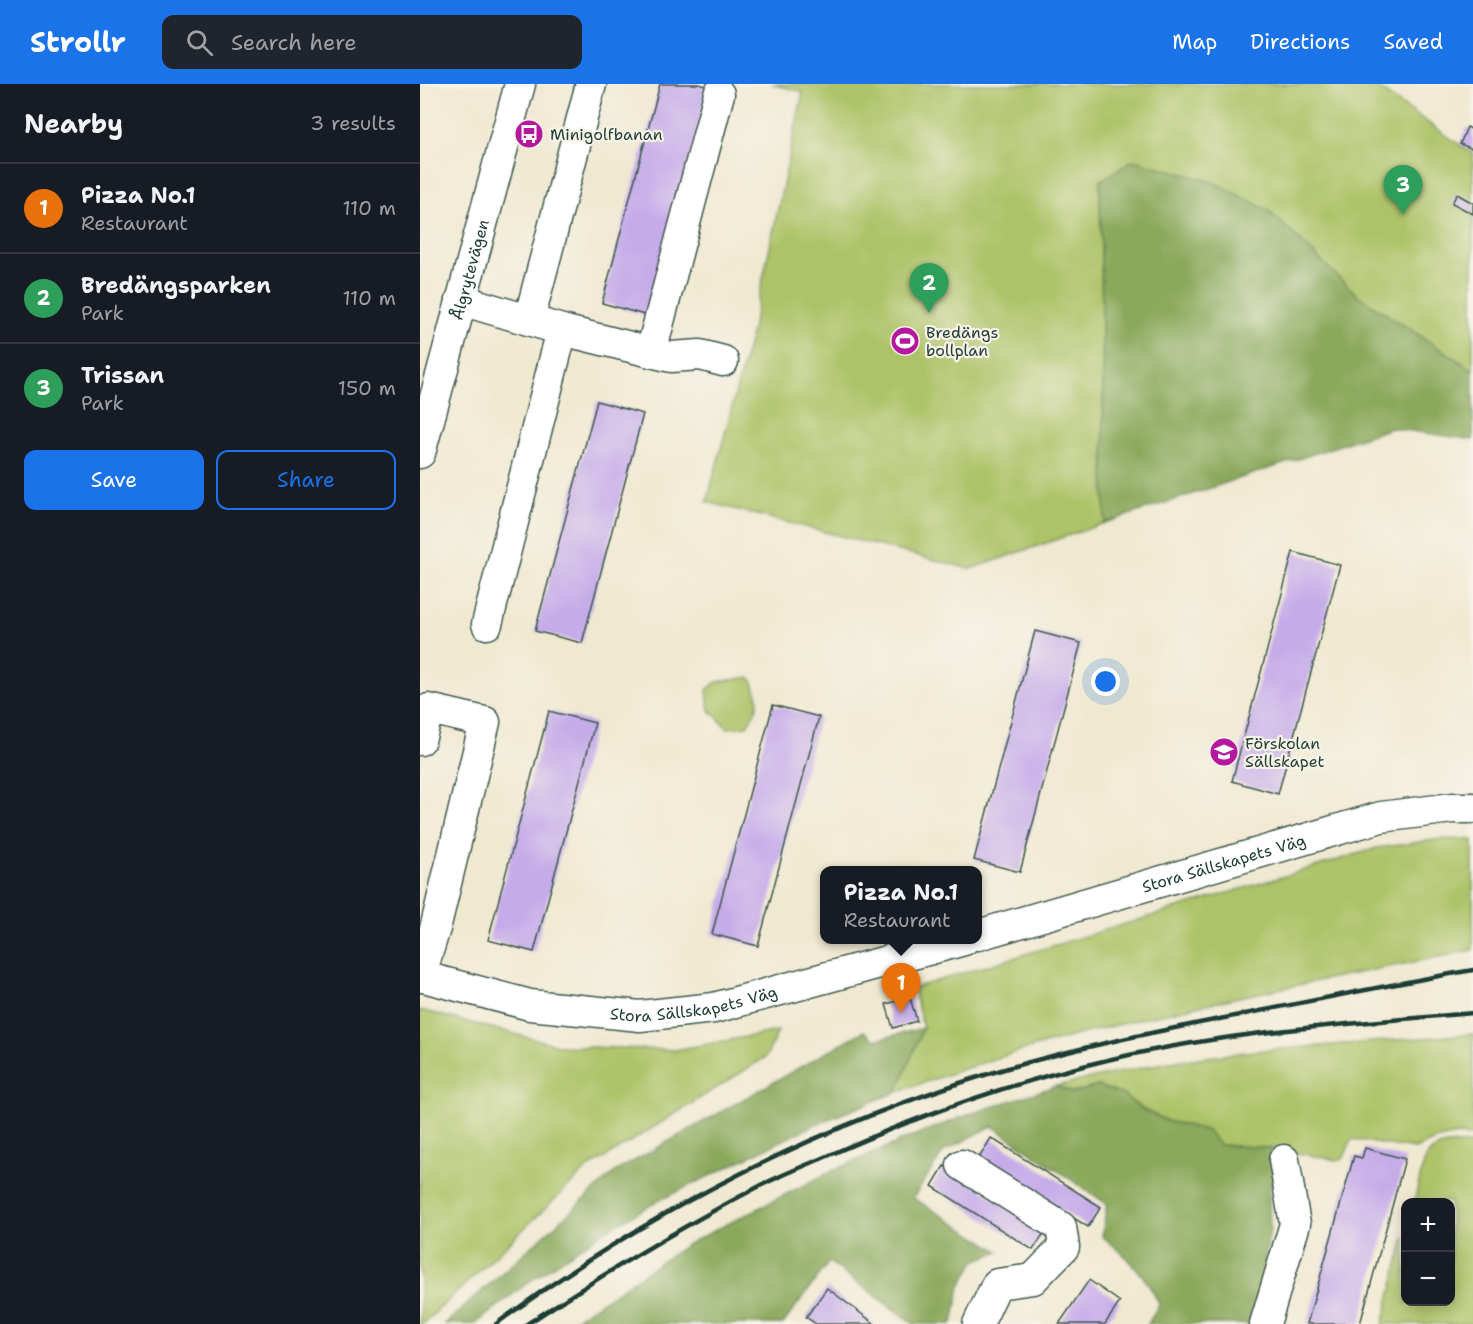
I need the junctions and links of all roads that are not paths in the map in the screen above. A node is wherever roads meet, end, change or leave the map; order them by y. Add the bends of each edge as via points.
1 (520, 84) edge
2 (591, 84) edge
3 (718, 94) dead end
4 (461, 300) junction
5 (529, 320) junction
6 (562, 330) junction
7 (651, 352) junction
8 (723, 361) dead end
9 (420, 453) edge
10 (487, 624) dead end
11 (420, 740) edge
12 (1473, 808) edge
13 (428, 922) edge
14 (982, 934) edge
15 (946, 944) edge
16 (420, 977) edge
17 (1284, 1160) dead end
18 (962, 1165) dead end
19 (978, 1324) edge
20 (1265, 1324) edge

1 - 4 street, Ålgrytevägen
2 - 5 street
3 - 7 street
4 - 5 street
4 - 9 street, Ålgrytevägen
5 - 6 street
6 - 7 street
6 - 10 street
7 - 8 street via 671,357 700,355
11 - 13 street via 429,709 485,722
12 - 14 street, Stora Sällskapets Väg via 1381,818
13 - 16 street
15 - 16 street, Stora Sällskapets Väg via 714,1008 650,1015 530,1005
17 - 20 street via 1294,1224
18 - 19 street via 1061,1227 1064,1247 1033,1279 997,1284

